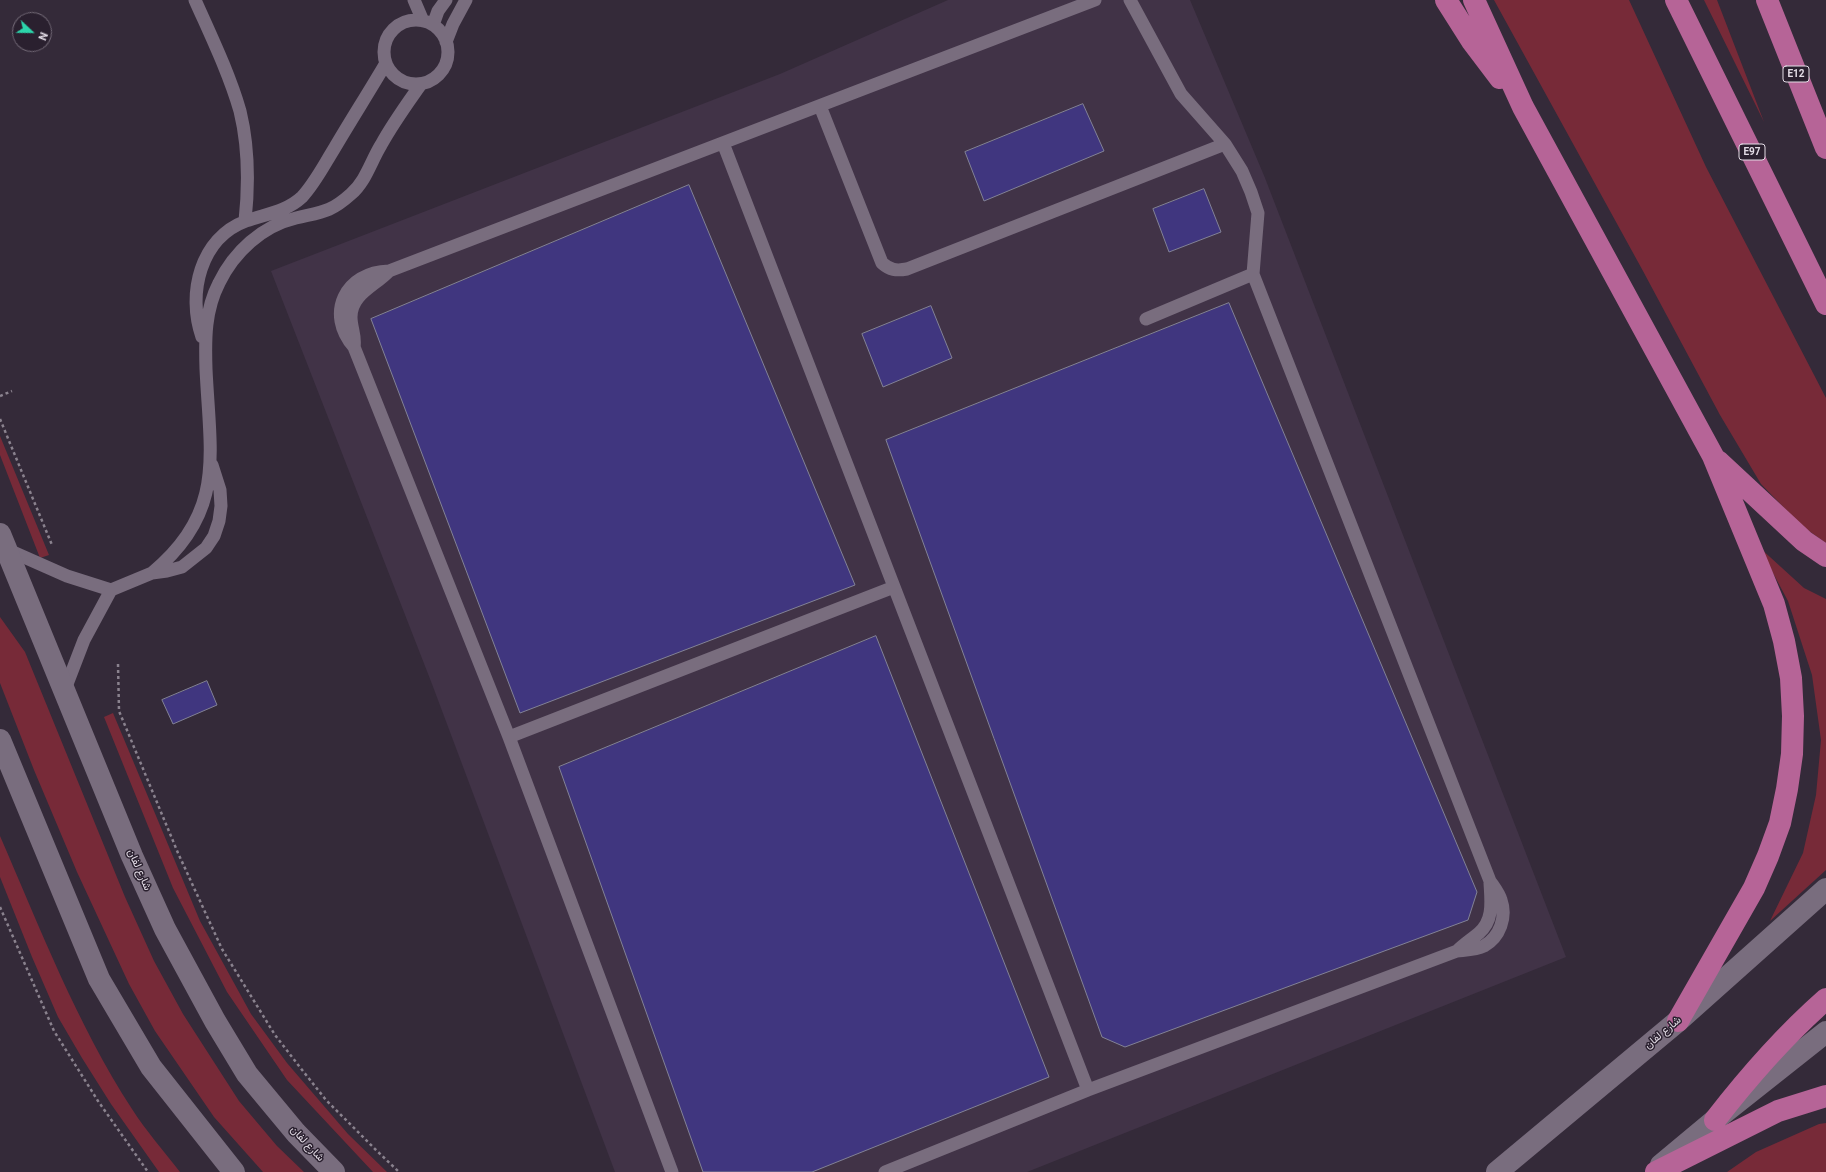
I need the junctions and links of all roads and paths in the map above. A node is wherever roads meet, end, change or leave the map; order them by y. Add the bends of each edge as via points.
1 (195, 0) edge
2 (414, 0) edge
3 (446, 0) edge
4 (466, 0) edge
5 (1095, 0) edge
6 (1130, 0) edge
7 (1446, 0) edge
8 (1474, 0) edge
9 (1676, 0) edge
10 (1767, 0) edge
11 (428, 23) junction
12 (446, 42) junction
13 (386, 63) junction
14 (421, 84) junction
15 (820, 106) junction
16 (1523, 107) junction
17 (723, 143) junction
18 (1225, 144) junction
19 (1826, 148) edge
20 (291, 205) junction
21 (297, 218) junction
22 (245, 221) junction
23 (1254, 274) junction
24 (1826, 304) edge
25 (1146, 319) dead end
26 (205, 344) junction
27 (12, 391) dead end
28 (0, 396) edge
29 (0, 419) edge
30 (1713, 456) junction
31 (210, 461) junction
32 (3, 542) edge
33 (53, 548) dead end
34 (1826, 556) edge
35 (152, 573) junction
36 (894, 587) junction
37 (111, 590) junction
38 (118, 664) dead end
39 (64, 692) junction
40 (509, 737) junction
41 (0, 740) edge
42 (1826, 890) edge
43 (0, 906) edge
44 (1826, 999) edge
45 (1678, 1020) junction
46 (1826, 1032) edge
47 (1088, 1090) junction
48 (1826, 1096) edge
49 (1715, 1120) junction
50 (148, 1172) edge
51 (234, 1172) edge
52 (334, 1172) edge
53 (399, 1172) edge
54 (672, 1172) edge
55 (885, 1172) edge
56 (1497, 1172) edge
57 (1653, 1172) edge
58 (1656, 1172) edge

1 - 22 lane via 240,111 248,166
2 - 11 lane
3 - 11 lane
4 - 12 lane
5 - 15 lane
6 - 18 lane via 1181,94
7 - 16 highway via 1472,41
8 - 16 highway
9 - 24 highway, E97
10 - 19 highway, E12
11 - 12 lane via 441,32
11 - 13 lane via 406,23 392,31 386,41
12 - 14 lane via 446,64 440,74
13 - 14 lane via 400,80 410,84
13 - 20 lane via 317,176 301,197
14 - 21 lane via 390,128 353,193 327,211
15 - 17 lane
15 - 18 lane via 882,263 897,271
16 - 30 highway
17 - 36 lane
17 - 40 lane via 389,271 354,302 351,319 355,334 354,348
18 - 23 lane via 1242,171 1258,213
20 - 21 lane
20 - 22 lane via 280,211
21 - 26 lane via 276,225 258,236 229,265 211,302
22 - 26 lane via 218,241 201,268 196,299
23 - 25 lane
23 - 47 lane via 1490,881 1491,911 1481,932 1457,951
26 - 31 lane
27 - 28 path
29 - 33 path
30 - 34 highway via 1804,541
30 - 45 highway via 1774,604 1784,641 1791,678 1792,754 1780,823 1768,856 1754,888
31 - 35 lane via 208,484 195,525 178,548
31 - 35 lane via 220,490 221,506 214,536 206,548 182,567
32 - 37 lane via 67,576
32 - 39 street, شارع لفان
35 - 37 lane
36 - 40 lane
36 - 47 lane
37 - 39 lane via 84,640
38 - 53 path via 119,711 178,853 222,949 275,1035 326,1100
39 - 52 street, شارع لفان via 165,929 215,1021 247,1074 296,1133
40 - 54 lane
41 - 51 street via 100,979 151,1067
42 - 45 street, شارع لفان
43 - 50 path via 54,1031 98,1101
44 - 49 highway via 1769,1053
45 - 56 street, شارع لفان
46 - 49 street
47 - 55 lane
48 - 58 highway via 1778,1111
49 - 57 street

